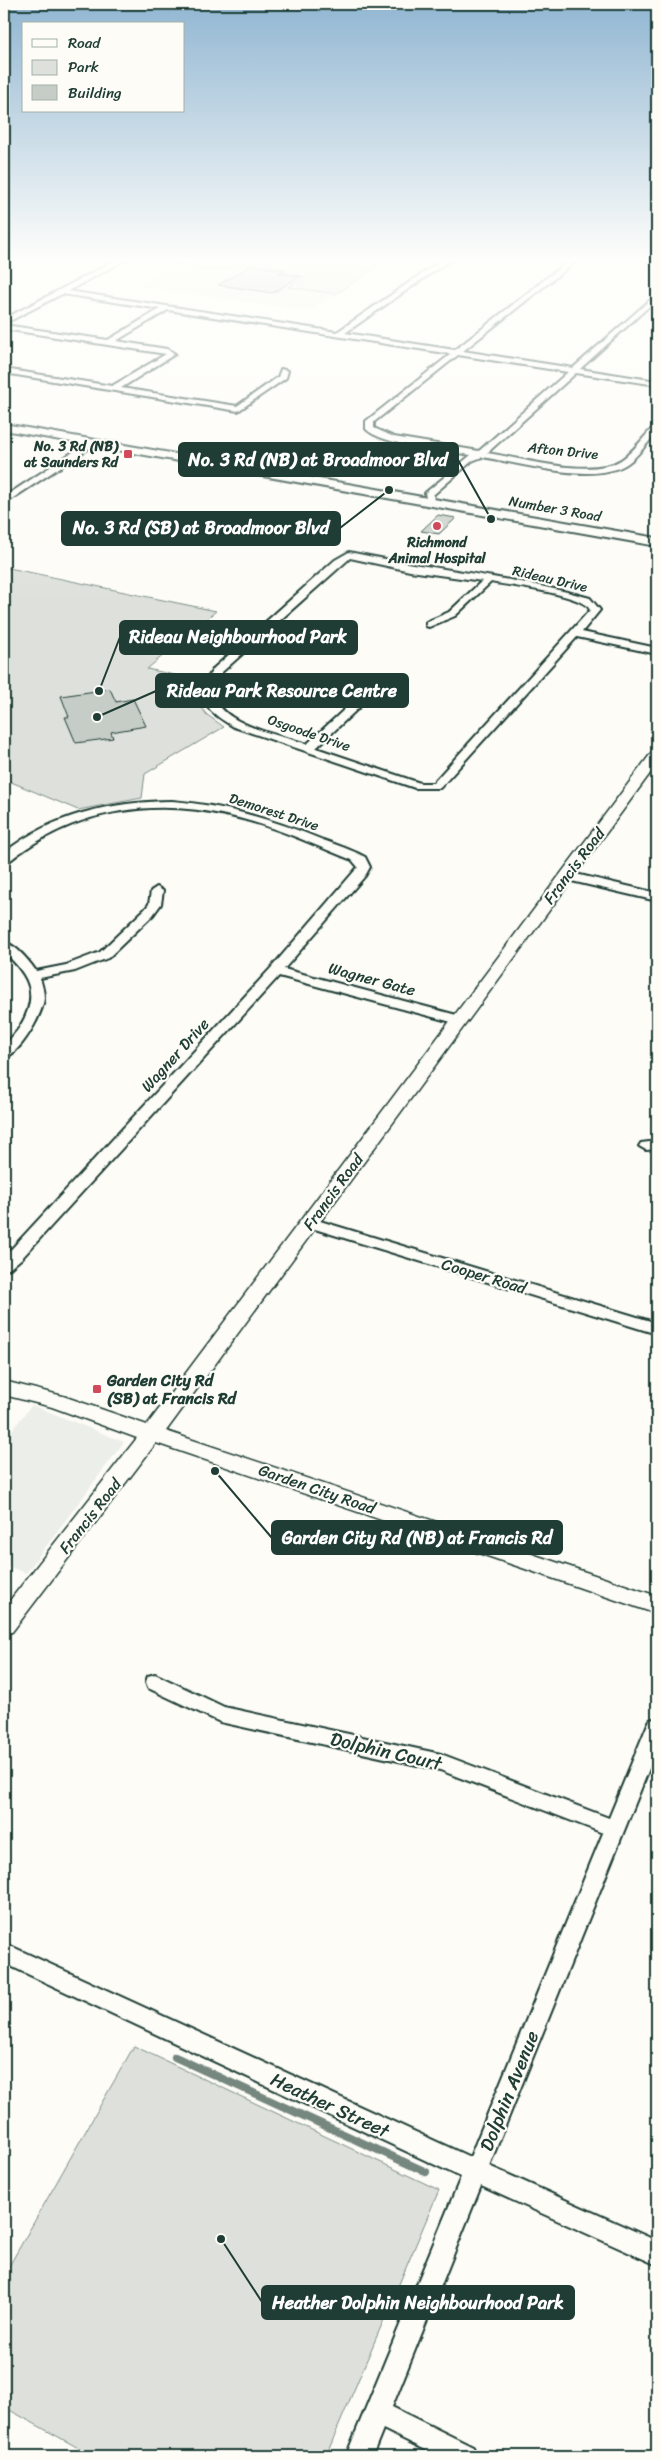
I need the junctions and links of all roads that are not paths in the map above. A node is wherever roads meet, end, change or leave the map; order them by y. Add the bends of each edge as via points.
1 (15, 373) edge
2 (140, 373) edge
3 (283, 373) edge
4 (430, 373) edge
5 (571, 373) edge
6 (592, 373) edge
7 (657, 383) edge
8 (113, 389) junction
9 (4, 427) edge
10 (657, 428) edge
11 (93, 443) junction
12 (222, 447) dead end
13 (478, 456) junction
14 (286, 458) dead end
15 (8, 495) edge
16 (428, 500) junction
17 (4, 501) edge
18 (657, 542) edge
19 (350, 555) joint
20 (488, 579) junction
21 (429, 624) dead end
22 (575, 634) junction
23 (657, 651) edge
24 (368, 683) dead end
25 (308, 748) junction
26 (657, 755) edge
27 (436, 786) joint
28 (4, 859) edge
29 (363, 863) joint
30 (566, 876) junction
31 (157, 891) dead end
32 (657, 897) edge
33 (4, 946) edge
34 (276, 971) junction
35 (33, 976) junction
36 (459, 1020) junction
37 (4, 1054) edge
38 (310, 1222) junction
39 (4, 1265) edge
40 (657, 1329) edge
41 (4, 1388) edge
42 (152, 1434) junction
43 (657, 1605) edge
44 (4, 1625) edge
45 (155, 1682) dead end
46 (657, 1726) edge
47 (615, 1829) junction
48 (4, 1953) edge
49 (476, 2172) junction
50 (657, 2254) edge
51 (376, 2412) junction
52 (359, 2456) edge
53 (464, 2456) edge

1 - 8 street
2 - 8 street
3 - 8 street via 282,378 238,409
4 - 13 street, Afton Drive via 376,416 369,426 384,437
5 - 13 street
6 - 7 street
9 - 11 main road, Number 3 Road
10 - 13 street, Afton Drive via 625,461 604,469 574,469
11 - 15 street
11 - 16 main road, Number 3 Road
12 - 14 street
13 - 16 street via 478,461 440,496
15 - 17 street
16 - 18 main road, Number 3 Road
19 - 20 street, Rideau Drive
19 - 25 street, Osgoode Drive via 338,562 218,670 207,689 207,698 224,718
20 - 21 street via 452,614
20 - 22 street, Rideau Drive via 571,595 590,602 595,610
22 - 23 street
22 - 27 street, Rideau Drive
24 - 25 street via 365,696
25 - 27 street, Osgoode Drive via 419,786
26 - 30 street, Francis Road
28 - 29 street, Demorest Drive via 34,836 65,822 123,808 163,805 204,807 238,814 347,853
29 - 34 street, Wagner Drive via 361,873
30 - 32 street
30 - 36 street, Francis Road
31 - 35 street via 149,912 104,955 70,968
33 - 35 street
34 - 36 street, Wagner Gate
34 - 39 street, Wagner Drive
35 - 37 street via 37,991 35,1009 21,1036
36 - 38 street, Francis Road
38 - 40 street, Cooper Road
38 - 42 street, Francis Road
41 - 42 street, Garden City Road via 56,1401
42 - 43 street, Garden City Road
42 - 44 street, Francis Road
45 - 47 street, Dolphin Court via 220,1714 441,1762
46 - 47 street, Dolphin Avenue
47 - 49 street, Dolphin Avenue
48 - 49 street, Heather Street
49 - 50 street, Heather Street
49 - 51 street, Dolphin Avenue
51 - 52 street, Dolphin Avenue
51 - 53 street

